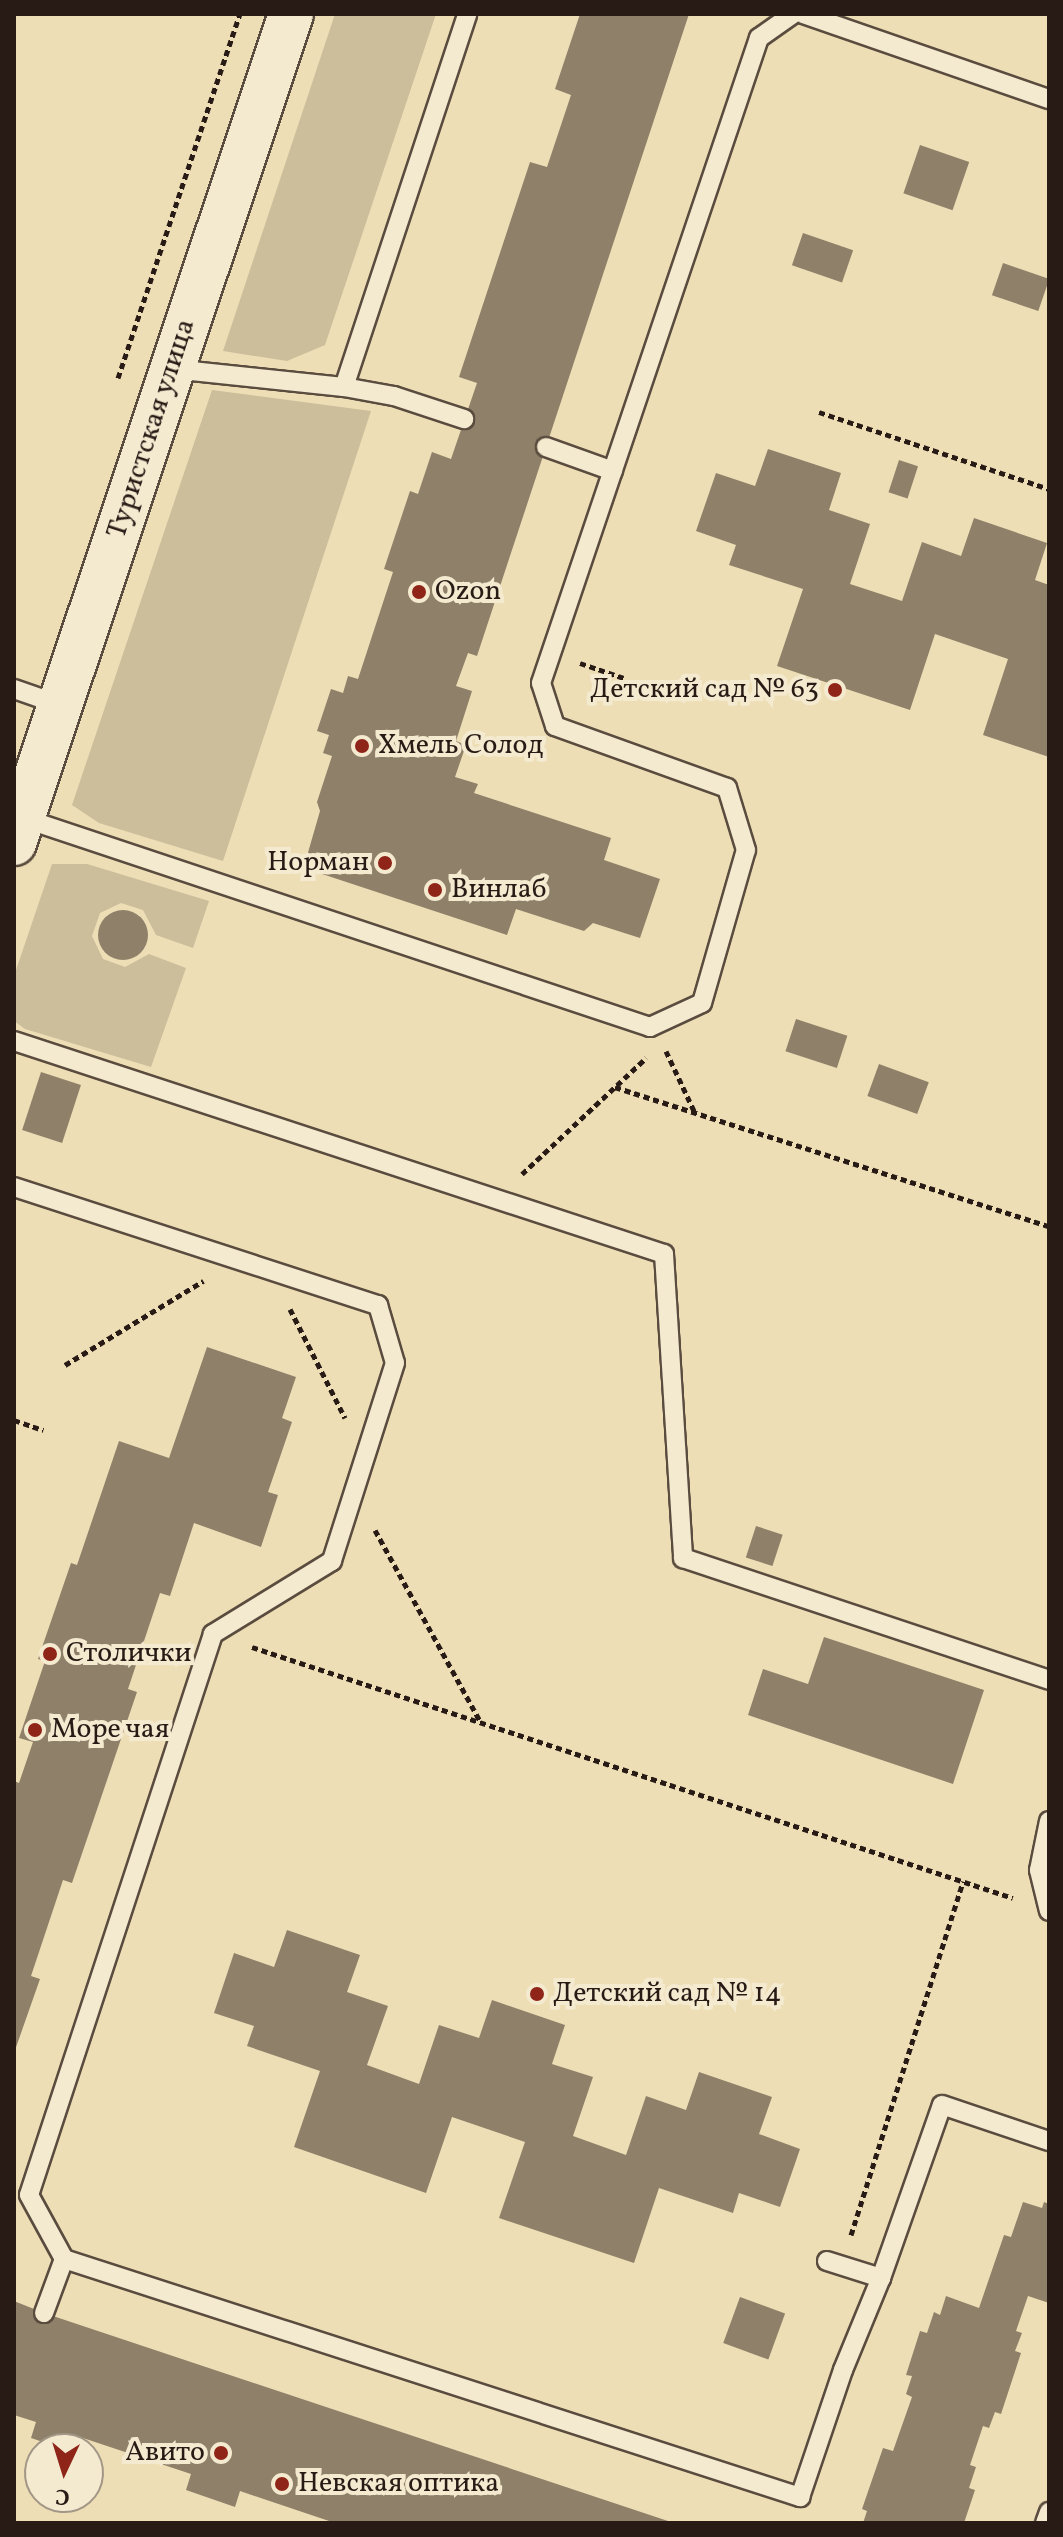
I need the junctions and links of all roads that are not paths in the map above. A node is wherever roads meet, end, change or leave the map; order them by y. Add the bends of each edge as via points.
1 (291, 14) edge
2 (467, 14) edge
3 (793, 14) edge
4 (803, 14) edge
5 (1049, 99) edge
6 (172, 369) junction
7 (344, 387) junction
8 (464, 419) dead end
9 (546, 447) dead end
10 (613, 471) junction
11 (14, 689) edge
12 (60, 705) junction
13 (18, 831) edge
14 (14, 1041) edge
15 (14, 1187) edge
16 (1049, 1680) edge
17 (1049, 1821) edge
18 (1049, 1910) edge
19 (1049, 2141) edge
20 (64, 2259) junction
21 (834, 2264) road end
22 (881, 2278) junction
23 (44, 2313) dead end
24 (1049, 2512) edge
25 (1045, 2523) edge

1 - 6 street, Туристская улица
2 - 7 lane
3 - 10 lane via 759,38
4 - 5 lane
6 - 7 lane
6 - 12 street, Туристская улица
7 - 8 lane via 394,396
9 - 10 lane
10 - 13 lane via 541,683 555,726 727,788 746,850 702,1003 650,1027
11 - 12 lane
12 - 13 street, Туристская улица
14 - 16 lane via 664,1254 683,1558
15 - 20 lane via 378,1305 395,1363 332,1561 213,1634 29,2195
17 - 18 lane via 1039,1870
19 - 22 lane via 942,2105
20 - 22 lane via 800,2497
20 - 23 lane
21 - 22 lane
24 - 25 lane

